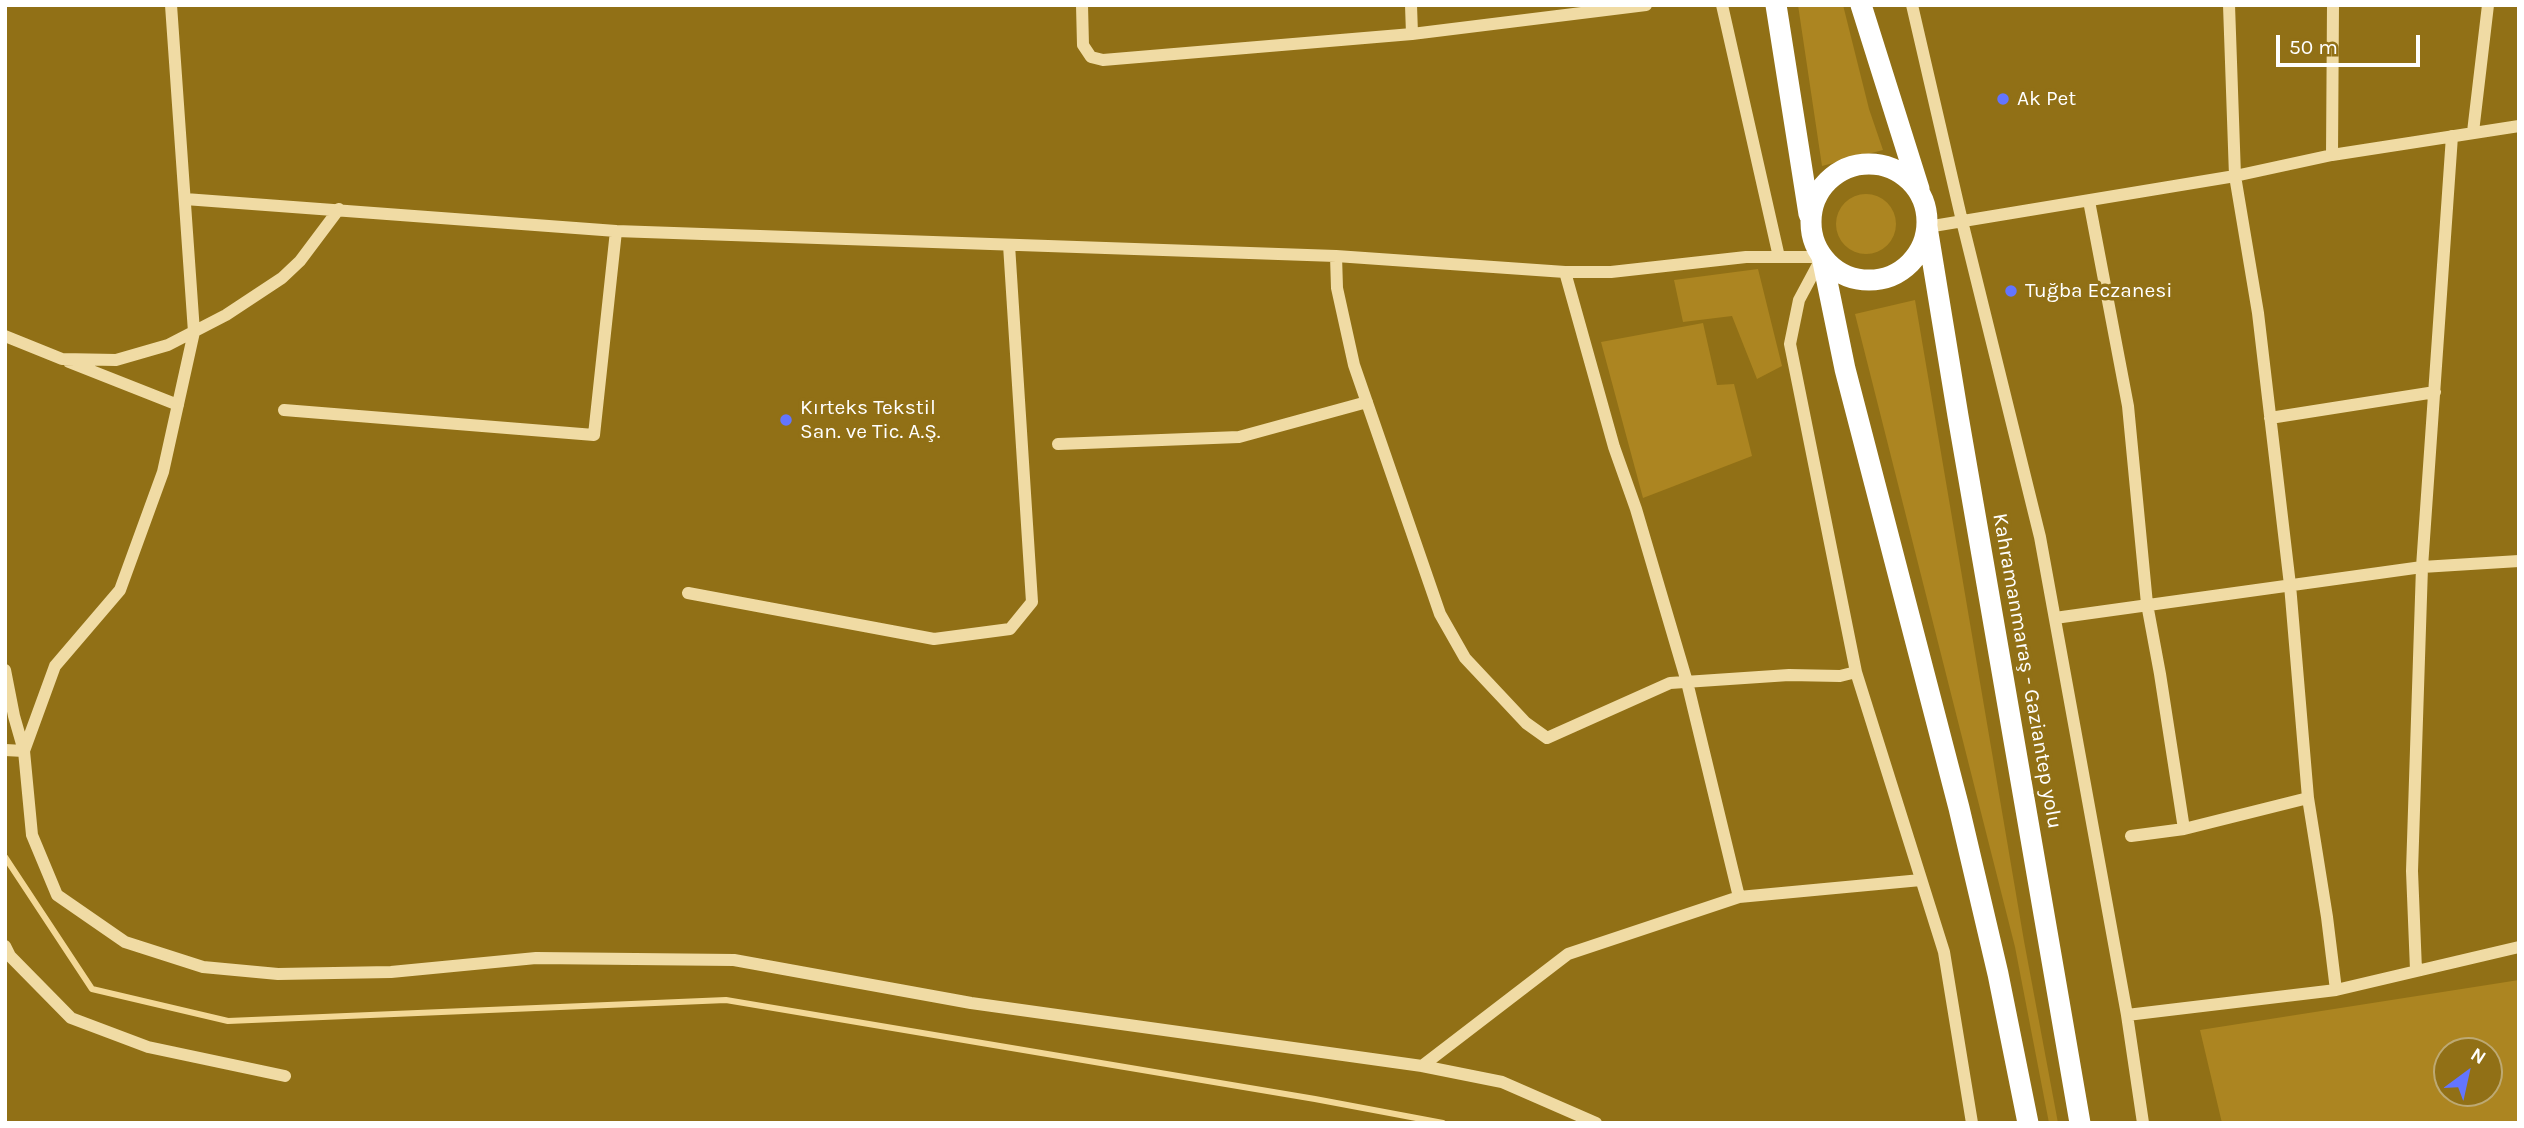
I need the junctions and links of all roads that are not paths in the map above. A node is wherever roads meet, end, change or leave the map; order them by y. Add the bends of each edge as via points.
1 (171, 5) edge
2 (1082, 5) edge
3 (1411, 5) edge
4 (1646, 5) edge
5 (1721, 5) edge
6 (1776, 5) edge
7 (1861, 5) edge
8 (1912, 5) edge
9 (2229, 5) edge
10 (2333, 5) edge
11 (2488, 5) edge
12 (1412, 34) junction
13 (2519, 126) edge
14 (2473, 132) junction
15 (2452, 136) junction
16 (2332, 155) junction
17 (2235, 176) junction
18 (1921, 194) junction
19 (185, 199) junction
20 (2089, 201) junction
21 (339, 209) junction
22 (1810, 220) junction
23 (1962, 221) junction
24 (1927, 227) junction
25 (616, 231) junction
26 (1009, 245) junction
27 (1336, 256) junction
28 (1779, 257) junction
29 (1822, 257) junction
30 (1565, 272) junction
31 (194, 332) junction
32 (5, 336) edge
33 (62, 359) junction
34 (2435, 392) junction
35 (1367, 402) junction
36 (178, 405) junction
37 (284, 410) dead end
38 (2270, 418) junction
39 (1058, 444) dead end
40 (2519, 561) edge
41 (2422, 567) junction
42 (2290, 585) junction
43 (688, 593) dead end
44 (2147, 604) junction
45 (2054, 618) junction
46 (5, 670) edge
47 (1856, 672) junction
48 (1687, 682) junction
49 (5, 750) edge
50 (24, 751) junction
51 (2308, 798) junction
52 (2184, 828) junction
53 (2131, 836) dead end
54 (1921, 880) junction
55 (1739, 897) junction
56 (5, 946) edge
57 (2519, 947) edge
58 (2416, 970) junction
59 (2336, 990) junction
60 (2127, 1015) junction
61 (1422, 1066) junction
62 (285, 1076) dead end
63 (1596, 1123) edge
64 (1972, 1123) edge
65 (2028, 1123) edge
66 (2080, 1123) edge
67 (2143, 1123) edge

1 - 19 street
2 - 12 street via 1083,45 1091,57 1103,60
3 - 12 street
4 - 12 street
5 - 28 street
6 - 22 highway
7 - 18 highway
8 - 23 street
9 - 17 street
10 - 16 street
11 - 14 street
13 - 14 street
14 - 15 street
15 - 16 street
15 - 34 street
16 - 17 street
17 - 20 street
17 - 38 street
18 - 22 highway via 1893,168 1855,164 1823,185
18 - 24 highway
19 - 21 street
19 - 31 street
20 - 23 street
20 - 44 street via 2127,406
21 - 25 street
21 - 31 street via 282,278
22 - 29 highway
23 - 24 street
23 - 45 street via 2039,537
24 - 29 highway via 1917,256 1893,275 1878,279 1847,276
24 - 66 highway, Kahramanmaraş - Gaziantep yolu
25 - 26 street
25 - 37 street via 594,435
26 - 27 street
26 - 43 street via 1032,602 1010,629 934,639
27 - 30 street
27 - 35 street via 1337,288
28 - 29 street
28 - 30 street
29 - 47 street via 1799,300 1790,344
29 - 65 highway via 1845,369 1962,820
30 - 48 street
31 - 33 street via 116,360
31 - 36 street
32 - 33 street
33 - 36 street
34 - 38 street
34 - 41 street
35 - 39 street via 1239,437
35 - 48 street via 1440,614 1465,658 1527,723 1547,738 1670,683
36 - 50 street via 163,472 120,590 55,666
38 - 42 street
40 - 41 street
41 - 42 street
41 - 58 street via 2412,871
42 - 44 street
42 - 51 street
44 - 45 street
44 - 52 street
45 - 60 street
46 - 50 street
47 - 48 street
47 - 54 street
48 - 55 street
49 - 50 street
50 - 61 street via 32,835 57,895 125,942 204,967 278,974 391,972 536,958 734,960 971,1003
51 - 52 street
51 - 59 street
52 - 53 street
54 - 55 street
54 - 64 street via 1944,952
55 - 61 street via 1568,954
56 - 62 street via 71,1018 148,1047
57 - 58 street
58 - 59 street
59 - 60 street
60 - 67 street
61 - 63 street via 1502,1082

